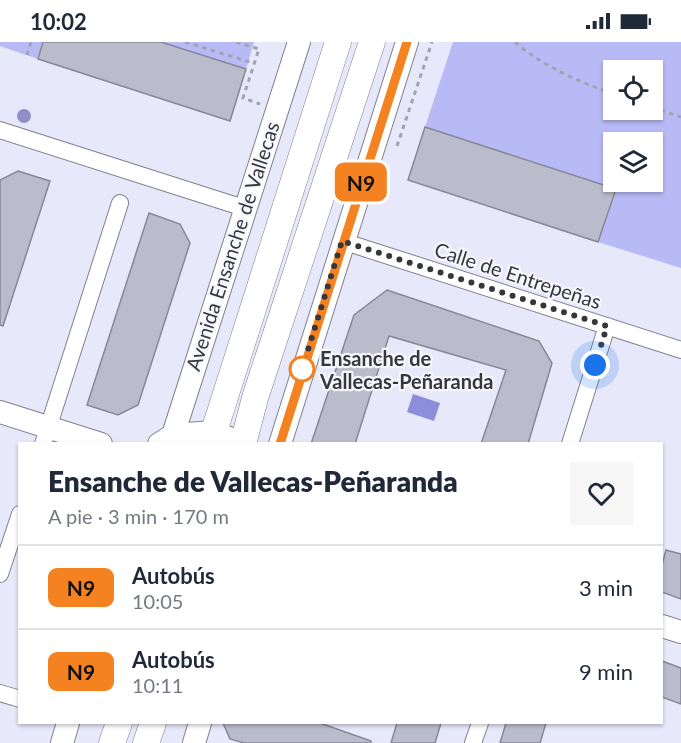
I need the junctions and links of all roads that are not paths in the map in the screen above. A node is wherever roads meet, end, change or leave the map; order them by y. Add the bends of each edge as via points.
1 (299, 42) edge
2 (338, 42) edge
3 (372, 42) edge
4 (407, 42) edge
5 (0, 130) edge
6 (120, 203) dead end
7 (244, 208) junction
8 (342, 241) junction
9 (607, 326) junction
10 (681, 350) edge
11 (0, 412) edge
12 (45, 436) edge
13 (212, 438) edge
14 (161, 441) edge
15 (87, 442) edge
16 (233, 442) edge
17 (244, 442) edge
18 (281, 442) edge
19 (571, 442) edge
20 (18, 520) edge
21 (0, 574) edge
22 (663, 626) edge
23 (681, 632) edge
24 (0, 693) edge
25 (18, 698) edge
26 (68, 724) edge
27 (119, 724) edge
28 (153, 724) edge
29 (200, 724) edge
30 (480, 724) edge
31 (62, 743) edge
32 (112, 743) edge
33 (146, 743) edge
34 (194, 743) edge
35 (473, 743) edge

1 - 7 street, Avenida Ensanche de Vallecas
2 - 13 main road, Avenida Ensanche de Vallecas
3 - 17 main road via 255,398
4 - 8 street
5 - 7 street
6 - 12 street
7 - 14 street, Avenida Ensanche de Vallecas
8 - 9 street, Calle de Entrepeñas
8 - 18 street
9 - 10 street, Calle de Entrepeñas
9 - 19 street
11 - 12 street
12 - 15 street
13 - 14 street
13 - 16 street
20 - 21 street
22 - 23 street
24 - 25 street
26 - 31 street
27 - 32 main road
28 - 33 main road
29 - 34 street
30 - 35 street

